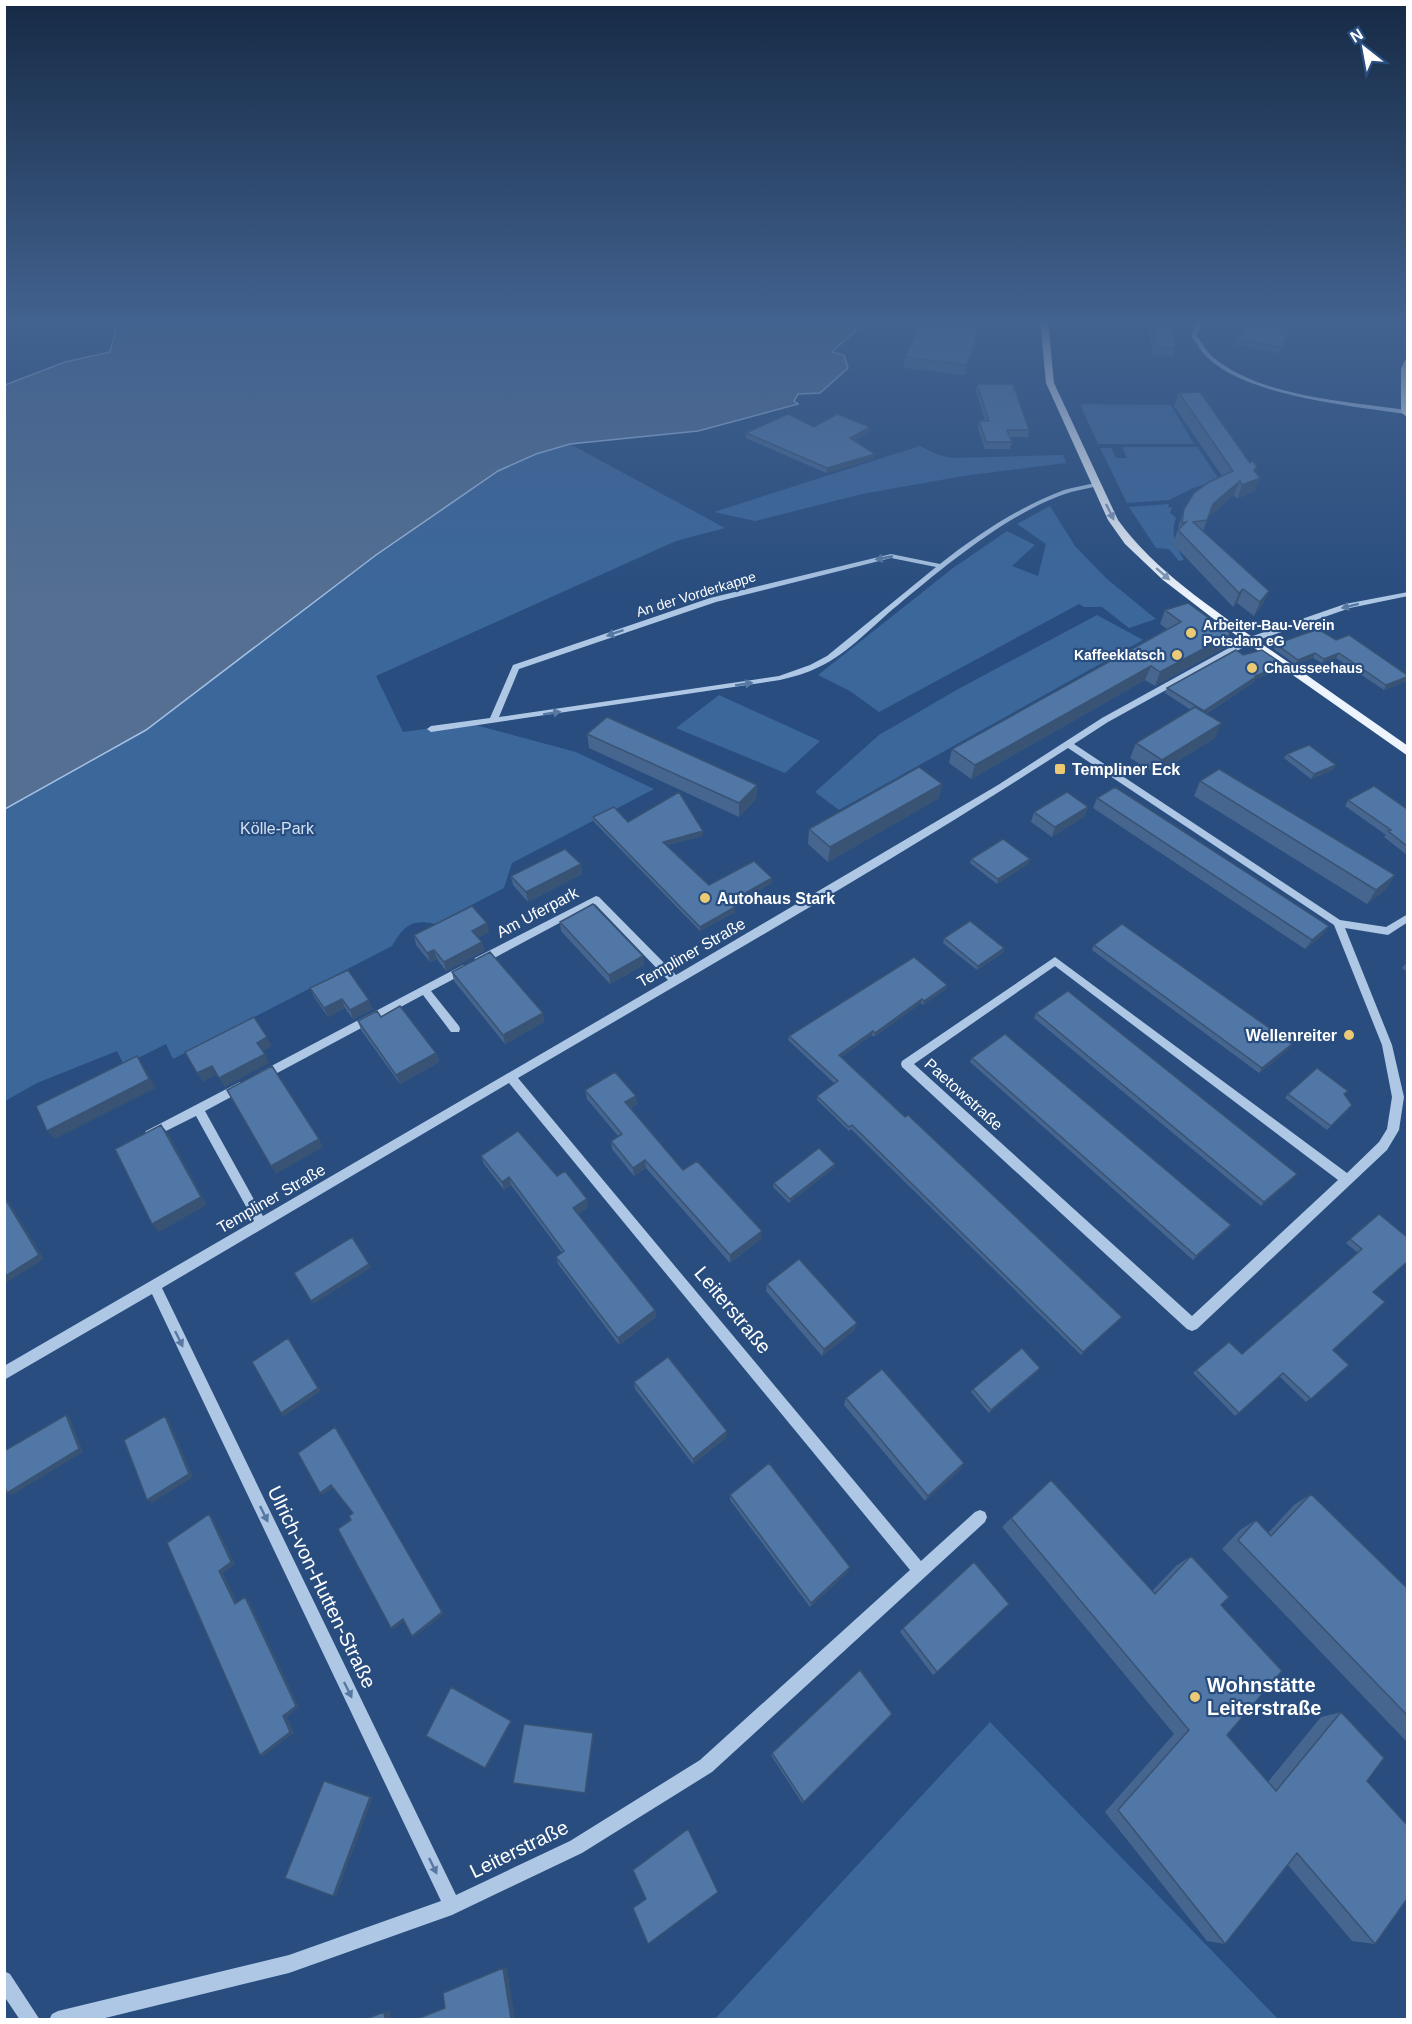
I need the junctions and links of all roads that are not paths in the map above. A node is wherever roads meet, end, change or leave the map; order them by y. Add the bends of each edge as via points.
1 (1064, 414) edge
2 (1096, 485) junction
3 (941, 566) junction
4 (1407, 594) edge
5 (1250, 640) junction
6 (494, 718) junction
7 (431, 729) dead end
8 (1068, 744) junction
9 (1407, 752) edge
10 (1407, 917) edge
11 (1338, 923) junction
12 (675, 981) junction
13 (425, 990) junction
14 (455, 1029) dead end
15 (510, 1077) junction
16 (198, 1109) junction
17 (138, 1141) edge
18 (1347, 1180) junction
19 (261, 1223) junction
20 (154, 1286) junction
21 (4, 1374) edge
22 (980, 1517) dead end
23 (921, 1572) junction
24 (452, 1906) junction
25 (4, 1980) edge
26 (31, 2019) edge
27 (58, 2019) edge

1 - 2 main road
2 - 3 street via 1054,496
2 -> 5 main road via 1129,542 1186,594
6 -> 3 street via 780,678 823,662
3 -> 6 street, An der Vorderkappe via 891,556 714,600 527,663 516,667
4 -> 5 street, Templiner Straße via 1348,606
5 - 8 street, Templiner Straße
5 - 9 main road
6 - 7 street
8 - 11 street
8 - 12 street, Templiner Straße
10 - 11 street via 1388,931
11 - 18 street, Paetowstraße via 1387,1045 1398,1097 1393,1130 1383,1146
12 - 13 street, Am Uferpark via 596,899
12 - 15 street, Templiner Straße
13 - 14 street
13 - 16 street, Am Uferpark
15 - 19 street, Templiner Straße
15 - 23 street, Leiterstraße
16 - 17 street, Am Uferpark
16 - 19 street
18 - 18 street, Paetowstraße via 1192,1325 906,1064 1055,961
19 - 20 street, Templiner Straße
20 - 21 street, Templiner Straße
20 -> 24 street, Ulrich-von-Hutten-Straße
22 - 23 street, Leiterstraße
23 - 24 street, Leiterstraße via 706,1766 576,1847
24 - 27 street, Leiterstraße via 289,1964
25 - 26 street

